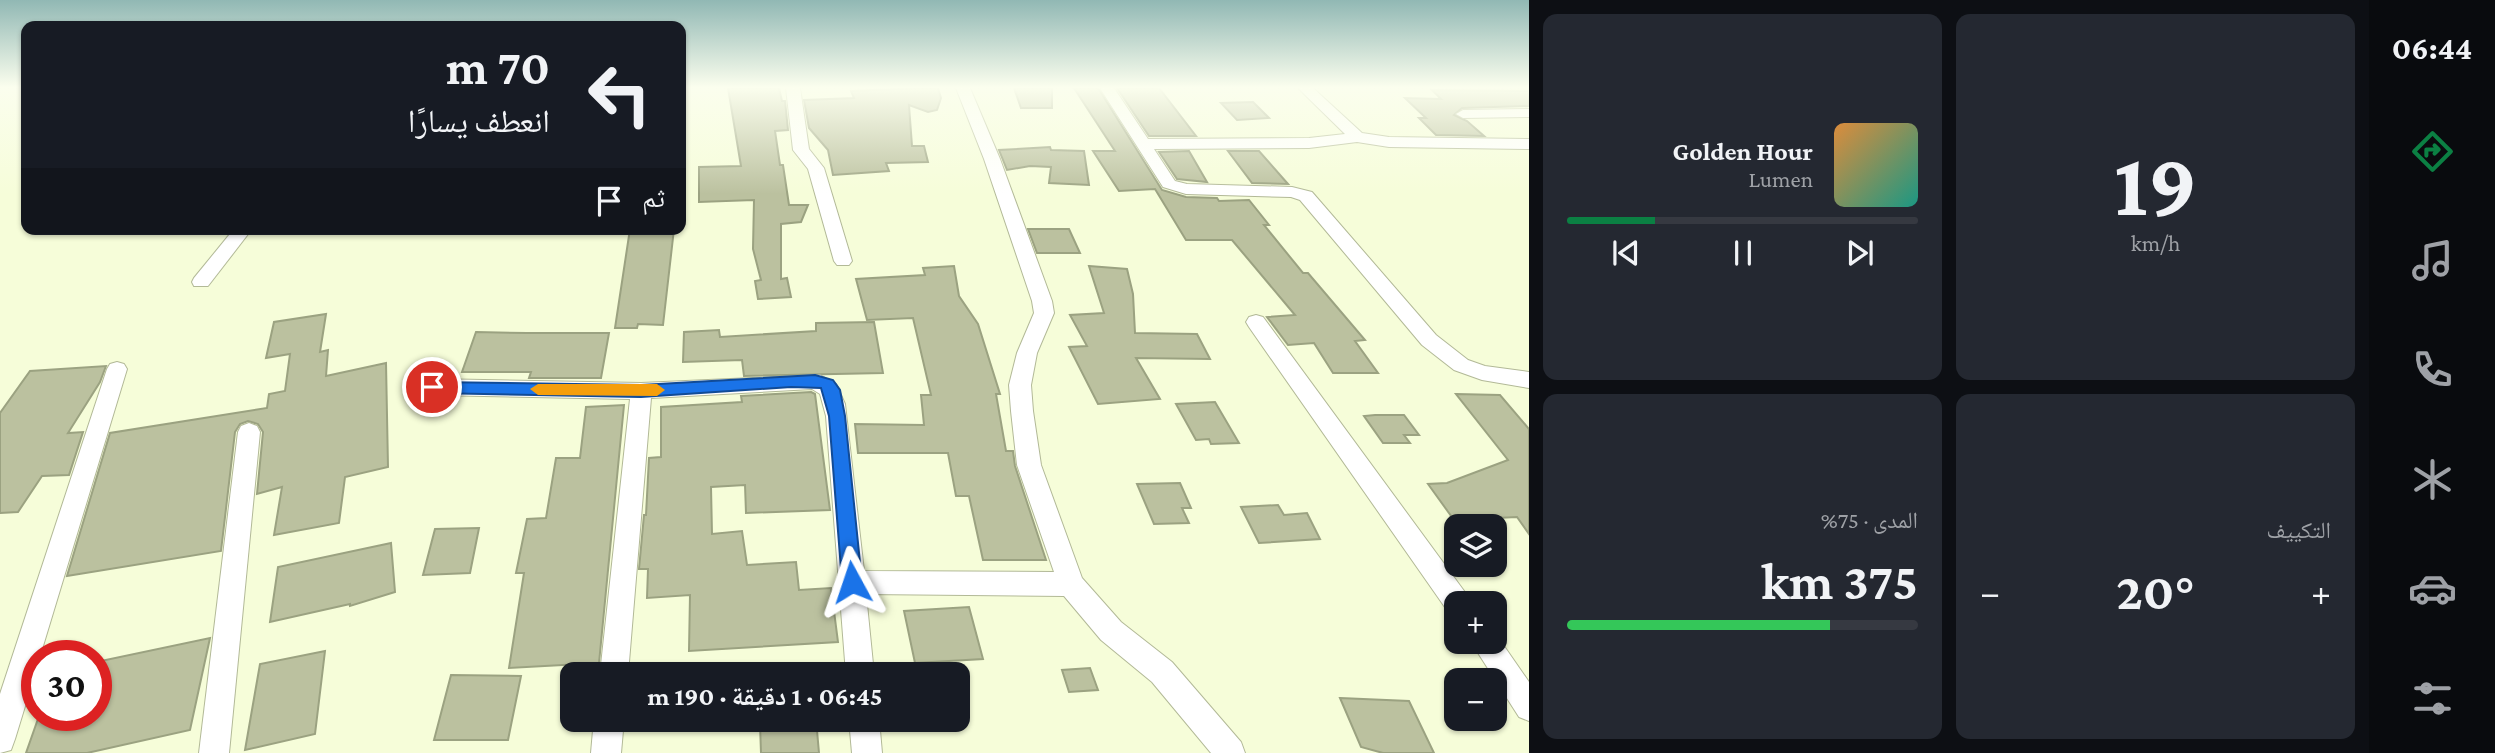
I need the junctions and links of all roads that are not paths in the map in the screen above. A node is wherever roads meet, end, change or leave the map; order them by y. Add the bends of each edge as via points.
1 (798, 123) edge
2 (977, 123) edge
3 (1130, 123) edge
4 (1342, 123) edge
5 (1357, 137) junction
6 (1144, 144) junction
7 (1529, 145) edge
8 (238, 235) edge
9 (843, 261) dead end
10 (201, 282) dead end
11 (1256, 322) dead end
12 (117, 369) dead end
13 (1529, 380) edge
14 (432, 387) dead end
15 (641, 391) junction
16 (249, 432) dead end
17 (852, 582) junction
18 (1071, 584) junction
19 (1449, 591) edge
20 (1493, 654) edge
21 (615, 662) edge
22 (859, 662) edge
23 (1529, 707) edge
24 (608, 732) edge
25 (865, 732) edge
26 (0, 739) edge
27 (214, 753) edge
28 (606, 753) edge
29 (867, 753) edge
30 (1230, 753) edge

1 - 9 street via 801,150 816,168
2 - 18 street via 1044,313 1022,374 1022,411 1029,465
3 - 6 street
4 - 5 street
5 - 6 street via 1308,143
5 - 7 street via 1388,142
6 - 13 street via 1164,180 1175,186 1306,196 1429,340 1461,365
8 - 10 street
11 - 19 street
12 - 26 street
14 - 15 street
15 - 17 street via 827,384 837,416
15 - 21 street
16 - 27 street
17 - 18 street
17 - 22 street
18 - 30 street via 1111,631 1161,672
20 - 23 street
24 - 28 street
25 - 29 street

